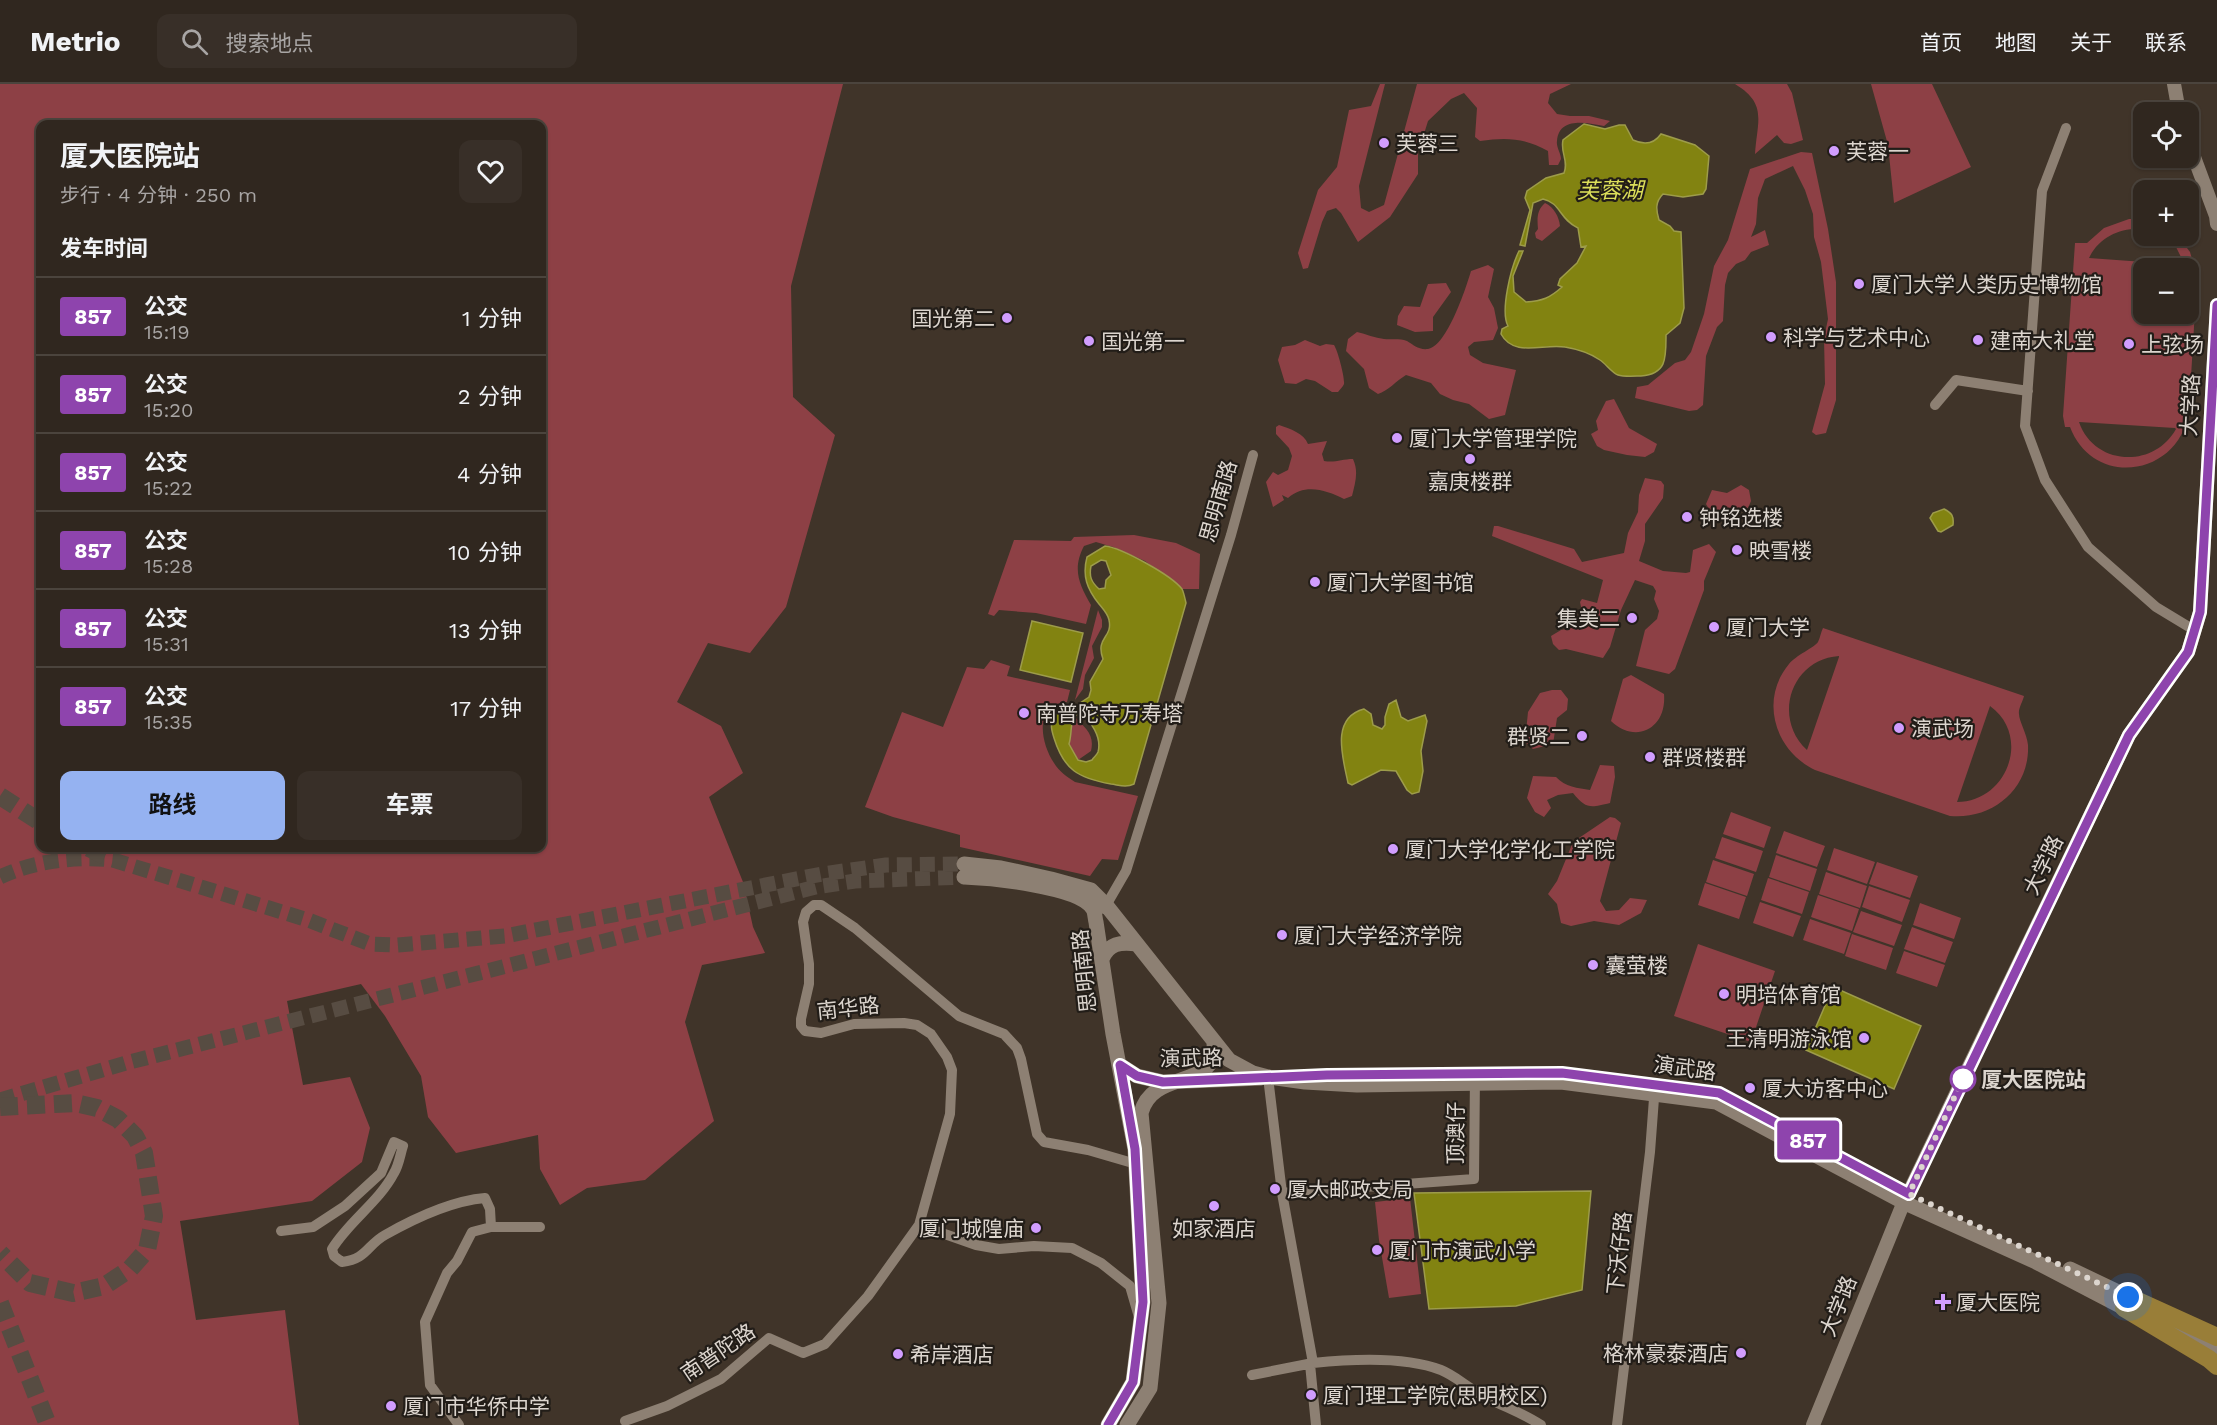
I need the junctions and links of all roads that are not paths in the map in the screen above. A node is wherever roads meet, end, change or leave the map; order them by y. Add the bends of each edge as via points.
1 (2174, 84) edge
2 (2177, 102) edge
3 (2066, 128) dead end
4 (2198, 168) edge
5 (2217, 224) edge
6 (2217, 305) edge
7 (2028, 391) junction
8 (1935, 405) dead end
9 (1253, 455) dead end
10 (2194, 630) junction
11 (1106, 905) junction
12 (1096, 922) junction
13 (1137, 944) junction
14 (1101, 959) junction
15 (1214, 1043) junction
16 (1120, 1065) junction
17 (1268, 1077) junction
18 (1475, 1079) junction
19 (1178, 1082) junction
20 (1655, 1089) junction
21 (1136, 1164) junction
22 (1281, 1193) junction
23 (1907, 1198) junction
24 (919, 1226) junction
25 (491, 1227) junction
26 (540, 1227) dead end
27 (281, 1231) dead end
28 (2126, 1302) junction
29 (1141, 1323) junction
30 (2217, 1336) edge
31 (2215, 1354) edge
32 (1311, 1364) junction
33 (1252, 1375) dead end
34 (625, 1421) dead end
35 (459, 1425) edge
36 (1108, 1425) edge
37 (1127, 1425) edge
38 (1316, 1425) edge
39 (1541, 1425) edge
40 (1617, 1425) edge
41 (1813, 1425) edge

1 - 2 street
3 - 7 street via 2042,191
4 - 5 street
6 - 10 street, 大学路 via 2200,612
7 - 8 street via 1956,380
7 - 10 street via 2025,426 2045,480 2088,547 2156,607
9 - 11 street, 思明南路 via 1126,871
10 - 23 street, 大学路 via 2188,652 2129,735
11 - 12 street, 思明南路
11 - 12 main road via 1091,890 1052,879 1009,869 964,870 1070,894 1093,909
11 - 13 main road
12 - 14 main road, 思明南路
13 - 14 main road via 1114,944
13 - 15 main road
14 - 16 main road, 思明南路
15 - 17 main road via 1228,1060
15 - 19 main road via 1212,1061
16 - 19 main road, 演武路 via 1145,1079
16 - 21 main road, 思明南路
17 - 18 main road, 演武路
17 - 19 main road, 演武路
17 - 22 street
18 - 20 main road, 演武路 via 1562,1073
18 - 22 street, 顶澳仔 via 1474,1179
19 - 37 main road via 1154,1090 1143,1103 1141,1113 1160,1303 1149,1388
20 - 23 main road, 演武路 via 1719,1093
20 - 40 street, 下沃仔路
21 - 24 street, 南华路 via 1044,1142 1037,1134 1017,1048 1004,1034 959,1016 855,928 828,908 814,906 806,912 803,922 809,984 801,1026 806,1031 821,1033 854,1024 917,1025 940,1045 952,1070 950,1114
21 - 29 main road, 思明南路
22 - 32 street
23 - 28 main road, 演武路
23 - 41 street, 大学路
24 - 29 street via 999,1250 1034,1246 1072,1248 1101,1263 1130,1286
24 - 34 street, 南普陀路 via 868,1296 825,1344 803,1353 769,1338 721,1379 667,1406
25 - 26 street
25 - 27 street via 485,1198 474,1199 448,1205 382,1236 367,1252 352,1260 342,1262 334,1256 332,1249 338,1240 395,1173 403,1146 394,1142 381,1173 345,1206 313,1227
25 - 35 street via 472,1232 447,1273 425,1322 430,1385
28 - 30 highway
28 - 31 highway
29 - 36 main road, 思明南路 via 1133,1382
32 - 33 street
32 - 38 street
32 - 39 street via 1361,1359 1441,1370

